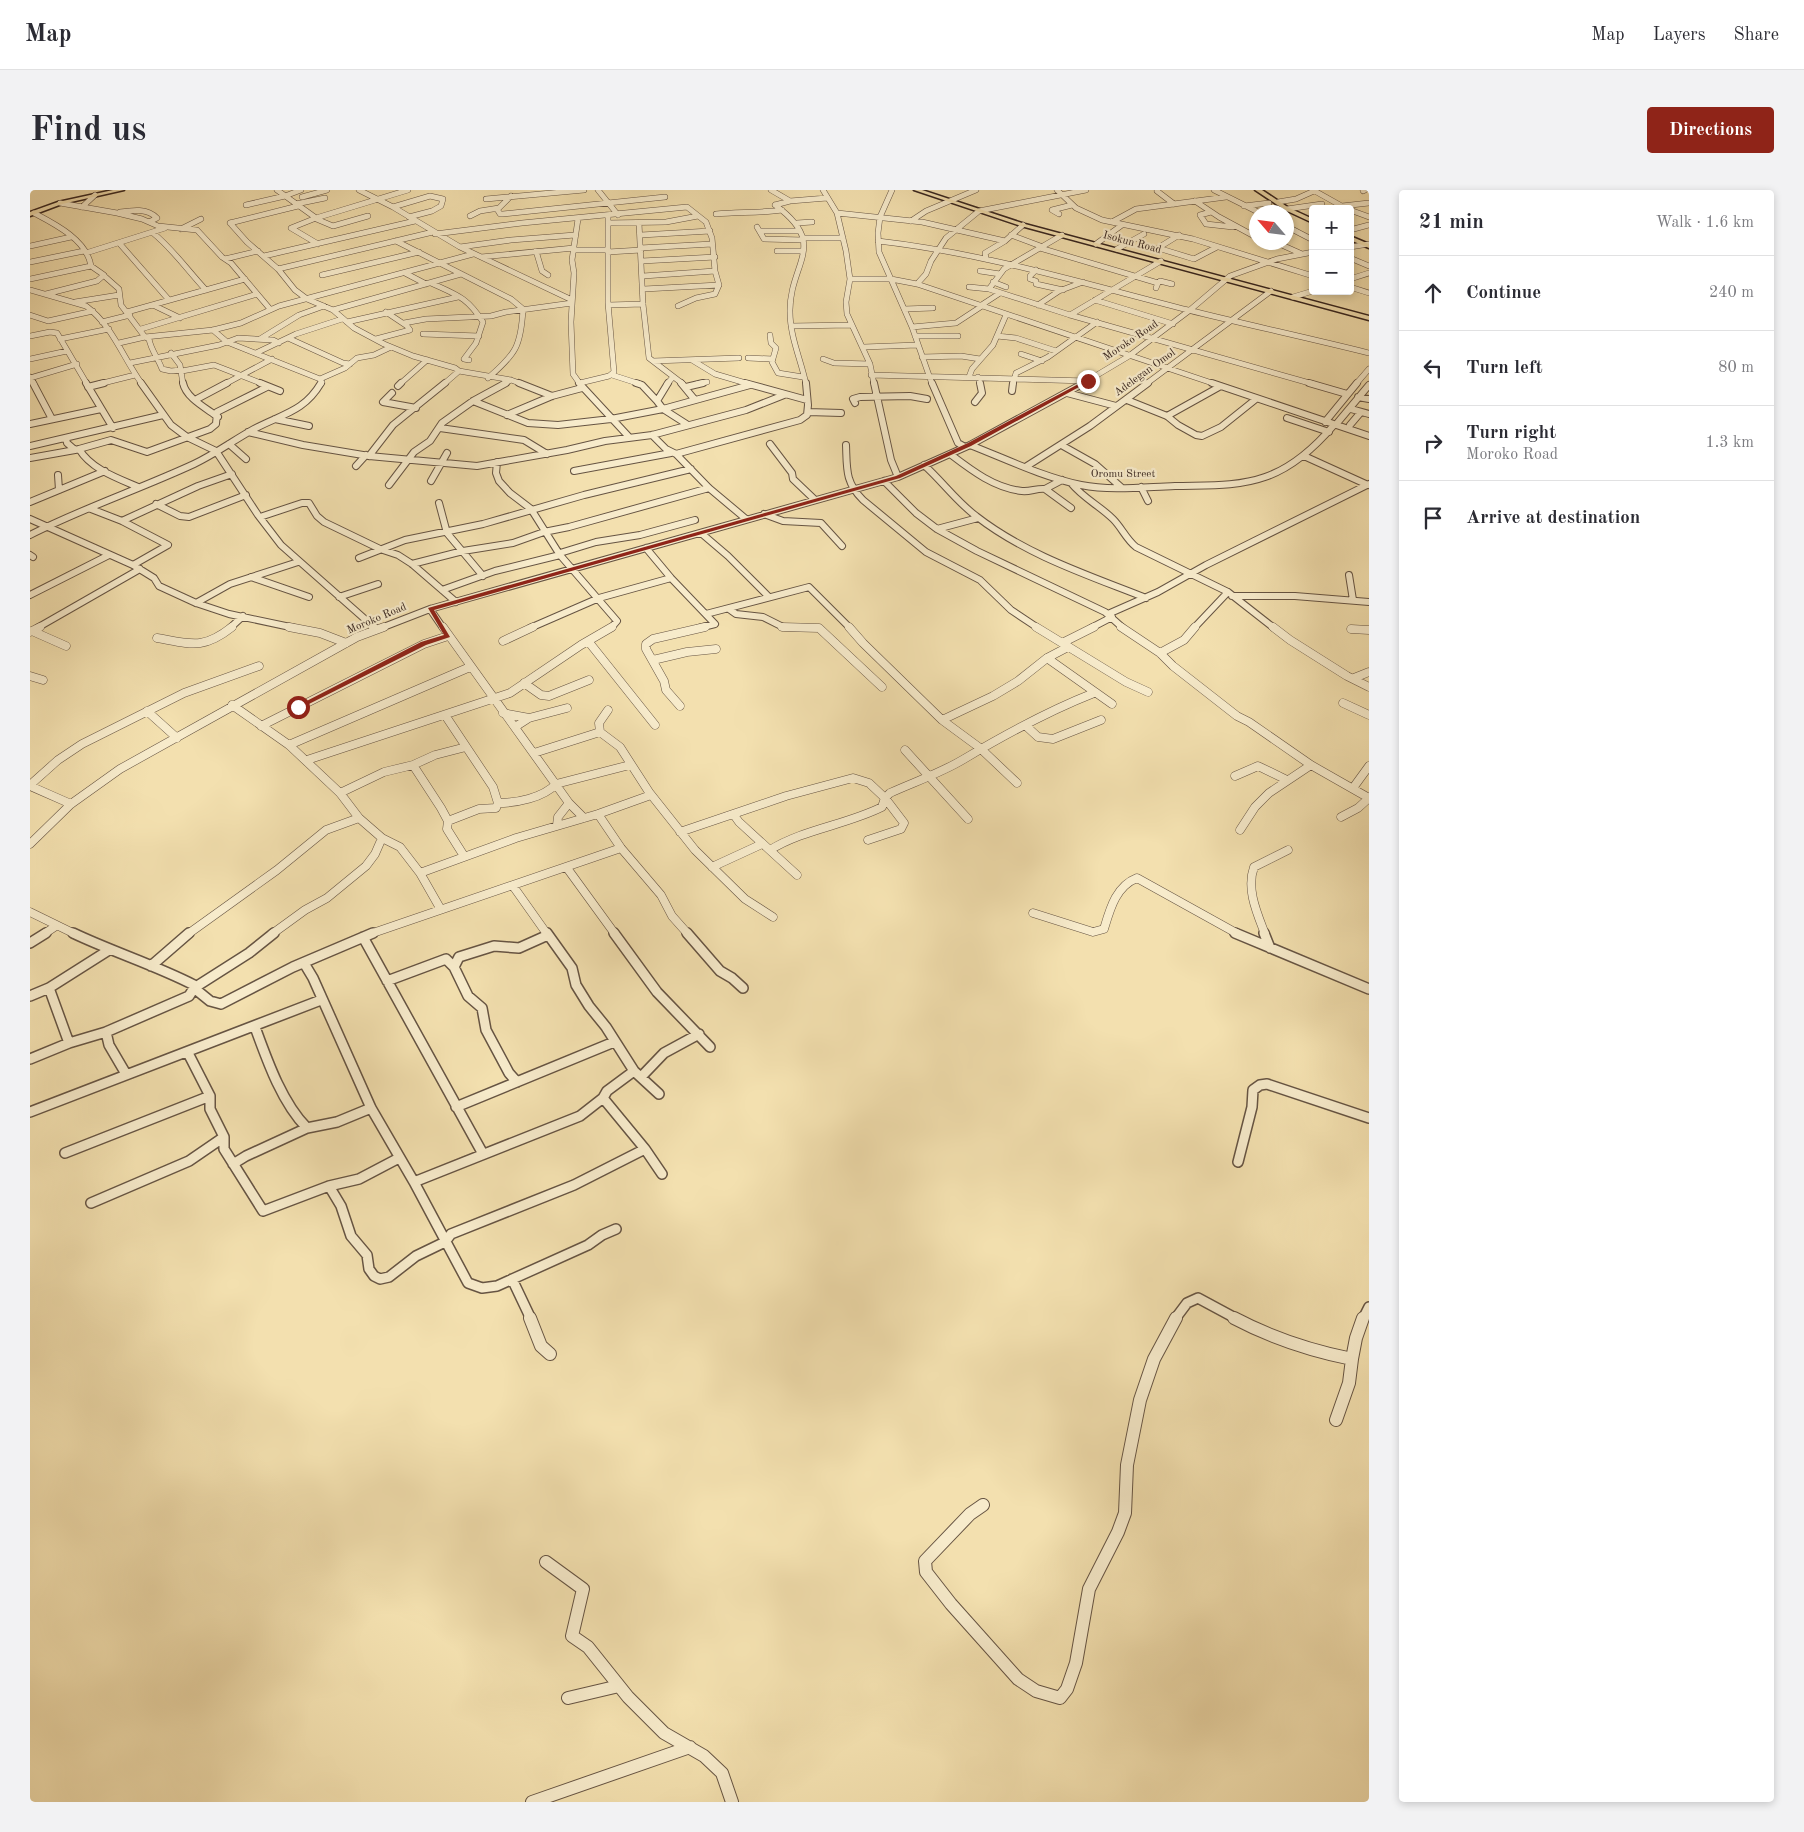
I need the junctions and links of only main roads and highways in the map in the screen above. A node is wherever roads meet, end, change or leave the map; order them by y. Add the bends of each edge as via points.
1 (121, 190) edge
2 (917, 190) edge
3 (1258, 190) edge
4 (32, 214) edge
5 (1309, 219) edge
6 (1354, 240) edge
7 (1368, 245) edge
8 (1369, 318) edge

1 - 4 main road
2 - 8 main road, Isokun Road via 1023,224
3 - 5 main road
6 - 7 main road

